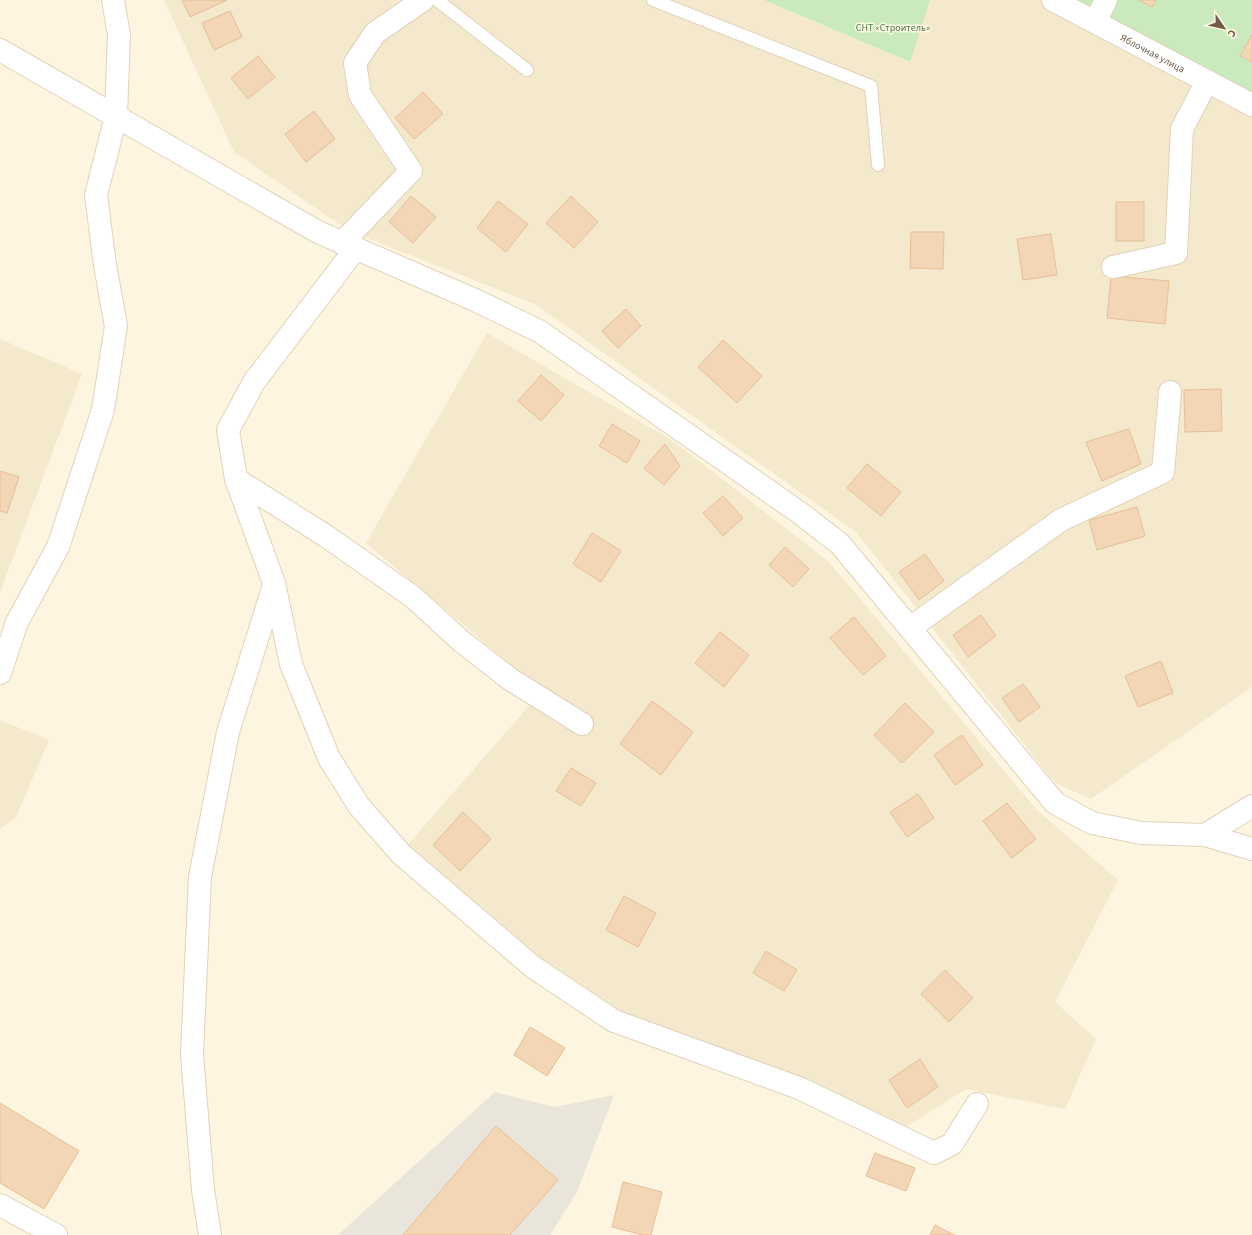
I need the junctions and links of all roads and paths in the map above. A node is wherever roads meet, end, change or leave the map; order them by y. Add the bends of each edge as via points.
1 (113, 0) edge
2 (423, 0) edge
3 (437, 0) edge
4 (653, 0) edge
5 (1053, 0) edge
6 (1106, 0) edge
7 (1095, 22) junction
8 (0, 50) edge
9 (527, 70) dead end
10 (1207, 81) junction
11 (1252, 105) edge
12 (116, 116) junction
13 (878, 165) dead end
14 (349, 246) junction
15 (1114, 266) dead end
16 (1170, 392) dead end
17 (236, 479) junction
18 (274, 584) junction
19 (910, 628) junction
20 (0, 673) edge
21 (582, 724) dead end
22 (1252, 806) edge
23 (1205, 836) junction
24 (1252, 849) edge
25 (977, 1104) dead end
26 (0, 1204) edge
27 (56, 1235) edge
28 (210, 1235) edge

1 - 12 street via 119,35
2 - 14 street via 375,33 355,63 360,96 411,171
3 - 9 lane
4 - 13 lane via 871,86
5 - 7 street, Яблочная улица
6 - 7 street
7 - 10 street, Яблочная улица
8 - 12 street
10 - 11 street, Яблочная улица
10 - 15 street via 1182,129 1176,253
12 - 14 street via 318,232
12 - 20 street via 96,195 116,326 103,410 58,547 17,622
14 - 17 street via 254,382 228,430
14 - 19 street via 475,300 539,331 800,513 840,544
16 - 19 street via 1163,472 1061,520
17 - 18 street
17 - 21 street via 326,536 414,597 461,641 510,679
18 - 25 street via 291,664 329,758 359,806 401,854 533,967 614,1020 799,1088 934,1153 952,1144
18 - 28 street via 228,732 200,877 192,1054 203,1190
19 - 23 street via 1055,803 1092,823 1140,833
22 - 23 street
23 - 24 street
26 - 27 street

